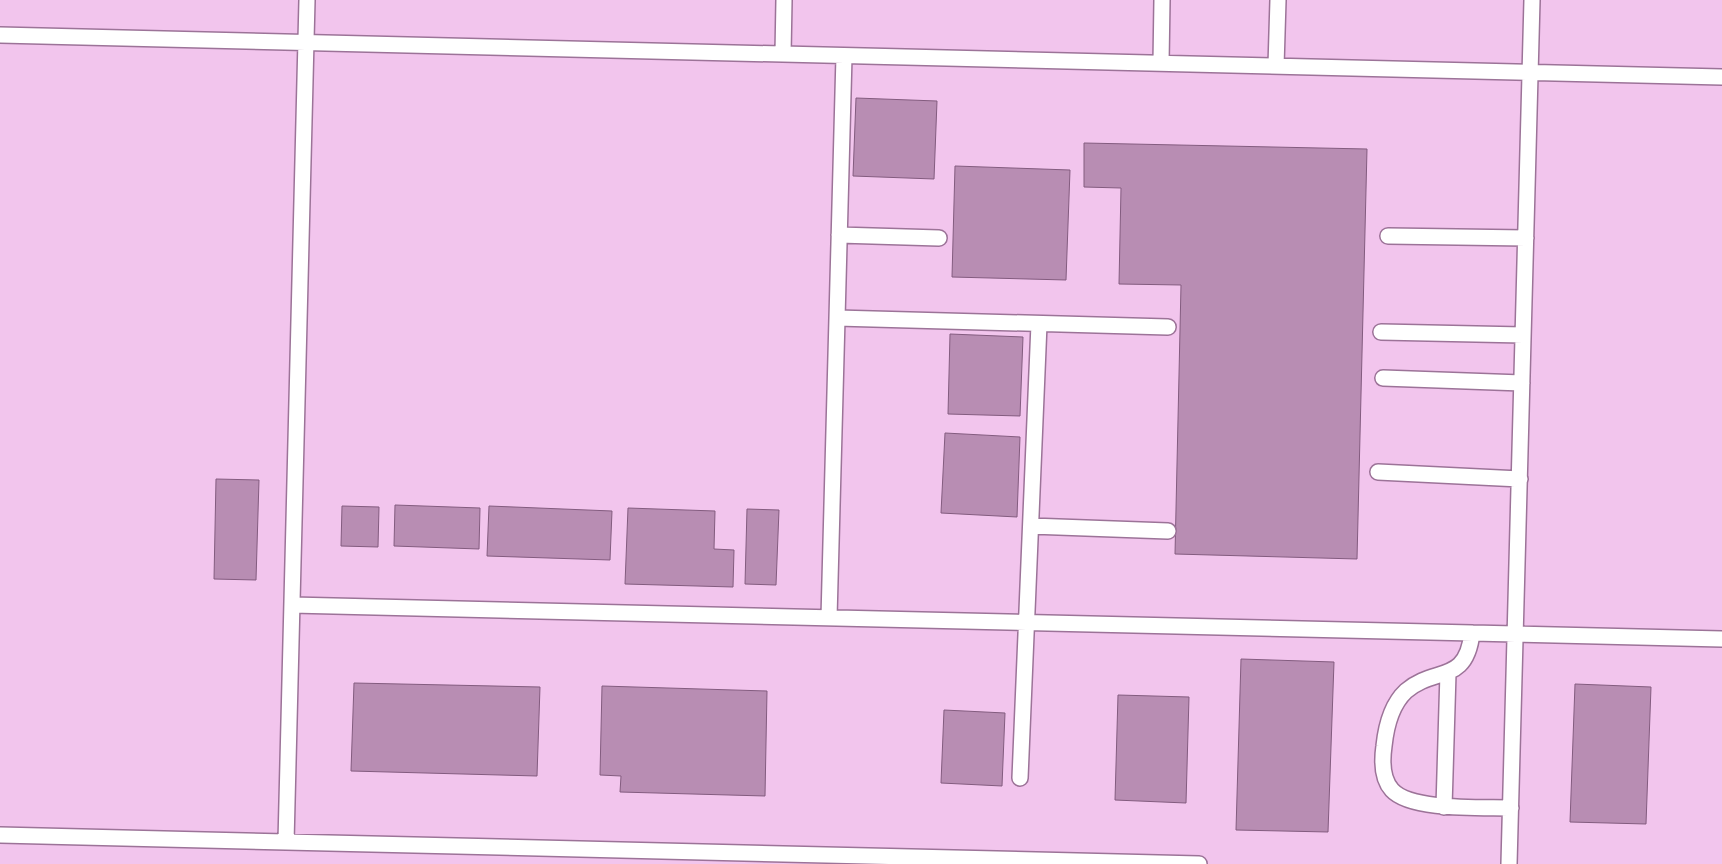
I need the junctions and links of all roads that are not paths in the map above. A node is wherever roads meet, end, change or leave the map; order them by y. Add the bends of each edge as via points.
1 (307, 0) edge
2 (784, 0) edge
3 (1162, 0) edge
4 (1278, 0) edge
5 (1532, 0) edge
6 (0, 35) edge
7 (306, 43) junction
8 (783, 54) junction
9 (844, 56) junction
10 (1161, 64) junction
11 (1276, 66) junction
12 (1530, 72) junction
13 (1722, 77) edge
14 (839, 235) junction
15 (1388, 236) dead end
16 (939, 238) dead end
17 (1526, 238) junction
18 (837, 318) junction
19 (1039, 324) junction
20 (1168, 327) dead end
21 (1381, 332) dead end
22 (1524, 334) junction
23 (1383, 378) dead end
24 (1522, 383) junction
25 (1378, 472) dead end
26 (1520, 478) junction
27 (1031, 526) junction
28 (1168, 531) dead end
29 (292, 605) junction
30 (829, 618) junction
31 (1027, 622) junction
32 (1472, 633) junction
33 (1515, 634) junction
34 (1722, 639) edge
35 (1448, 673) junction
36 (1020, 778) dead end
37 (1444, 806) junction
38 (1511, 808) junction
39 (0, 835) edge
40 (286, 842) junction
41 (1199, 864) edge
42 (1509, 864) edge

1 - 7 lane
2 - 8 lane
3 - 10 lane
4 - 11 lane
5 - 12 lane
6 - 7 lane
7 - 8 lane
7 - 29 lane
8 - 9 lane
9 - 10 lane
9 - 14 lane
10 - 11 lane
11 - 12 lane
12 - 13 lane
12 - 17 lane
14 - 16 lane
14 - 18 lane
15 - 17 lane
17 - 22 lane
18 - 19 lane
18 - 30 lane
19 - 20 lane
19 - 27 lane
21 - 22 lane
22 - 24 lane
23 - 24 lane
24 - 26 lane
25 - 26 lane
26 - 33 lane
27 - 28 lane
27 - 31 lane
29 - 30 lane
29 - 40 lane
30 - 31 lane
31 - 32 lane
31 - 36 lane
32 - 33 lane
32 - 35 lane via 1466,657
33 - 34 lane
33 - 38 lane
35 - 37 lane
35 - 37 lane via 1417,683 1396,703 1390,716 1384,749 1384,775 1392,790 1408,799
37 - 38 lane
38 - 42 lane
39 - 40 lane
40 - 41 lane

